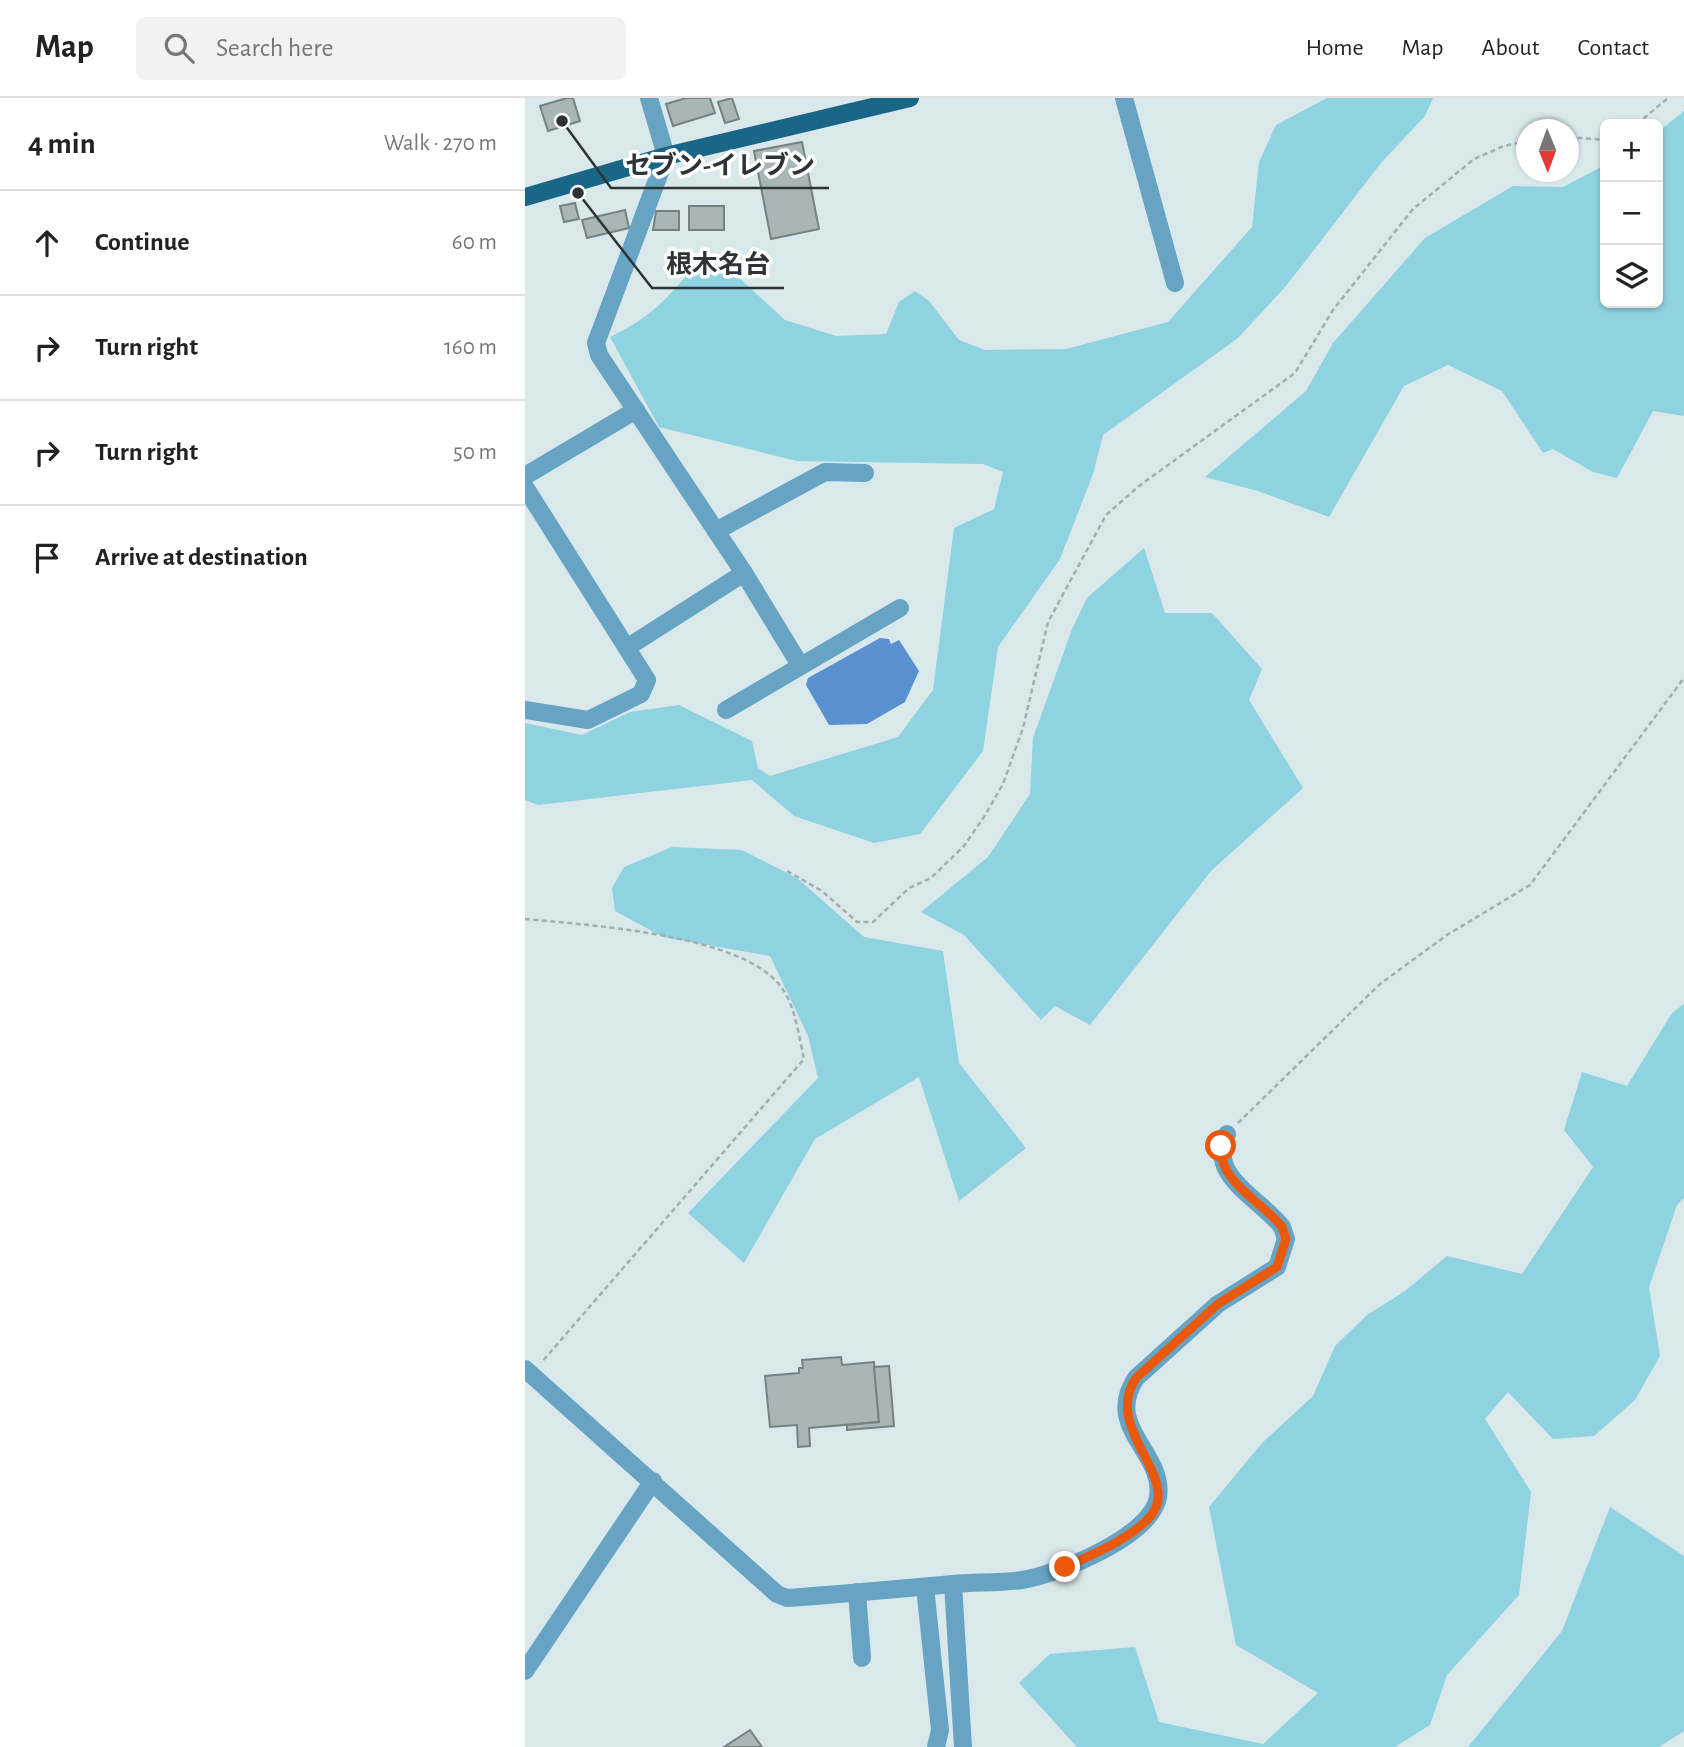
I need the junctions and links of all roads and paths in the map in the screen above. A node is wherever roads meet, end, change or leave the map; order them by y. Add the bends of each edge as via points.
1 (649, 98) edge
2 (1125, 98) edge
3 (1668, 98) edge
4 (899, 99) edge
5 (1643, 119) edge
6 (1579, 138) edge
7 (1600, 140) edge
8 (1516, 143) edge
9 (666, 156) junction
10 (525, 197) edge
11 (1175, 283) dead end
12 (636, 410) junction
13 (865, 473) dead end
14 (525, 476) edge
15 (525, 487) edge
16 (716, 531) junction
17 (744, 573) junction
18 (900, 608) dead end
19 (628, 647) junction
20 (800, 665) junction
21 (1684, 678) edge
22 (525, 710) edge
23 (726, 710) dead end
24 (787, 871) dead end
25 (525, 919) edge
26 (1227, 1134) joint
27 (528, 1372) edge
28 (653, 1481) junction
29 (953, 1584) junction
30 (925, 1587) junction
31 (857, 1592) junction
32 (862, 1658) dead end
33 (525, 1671) edge
34 (936, 1747) edge
35 (964, 1747) edge

1 - 9 street
2 - 11 street
3 - 5 path
4 - 9 main road
6 - 7 path
8 - 24 path via 1474,159 1394,230 1333,310 1295,373 1106,515 1048,622 1023,727 1003,784 974,832 949,861 931,877 909,887 882,916 870,922 857,922 822,891
9 - 10 main road
9 - 12 street via 597,343 599,355
12 - 14 street
12 - 16 street
13 - 16 street via 825,472
15 - 19 street
16 - 17 street
17 - 19 street
17 - 20 street
18 - 20 street
19 - 22 street via 647,680 641,694 588,720
20 - 23 street
21 - 26 path via 1530,885 1447,935 1380,984
25 - 27 path via 650,933 698,944 758,966 777,981 791,1004 804,1059
26 - 29 street via 1221,1154 1227,1172 1282,1227 1284,1250 1277,1267 1218,1304 1136,1378 1126,1393 1127,1417 1159,1491 1154,1512 1117,1541 1065,1567 1022,1580
27 - 28 street
28 - 31 street via 777,1594 787,1598
28 - 33 street
29 - 30 street
29 - 35 street
30 - 31 street
30 - 34 street via 940,1730
31 - 32 street

